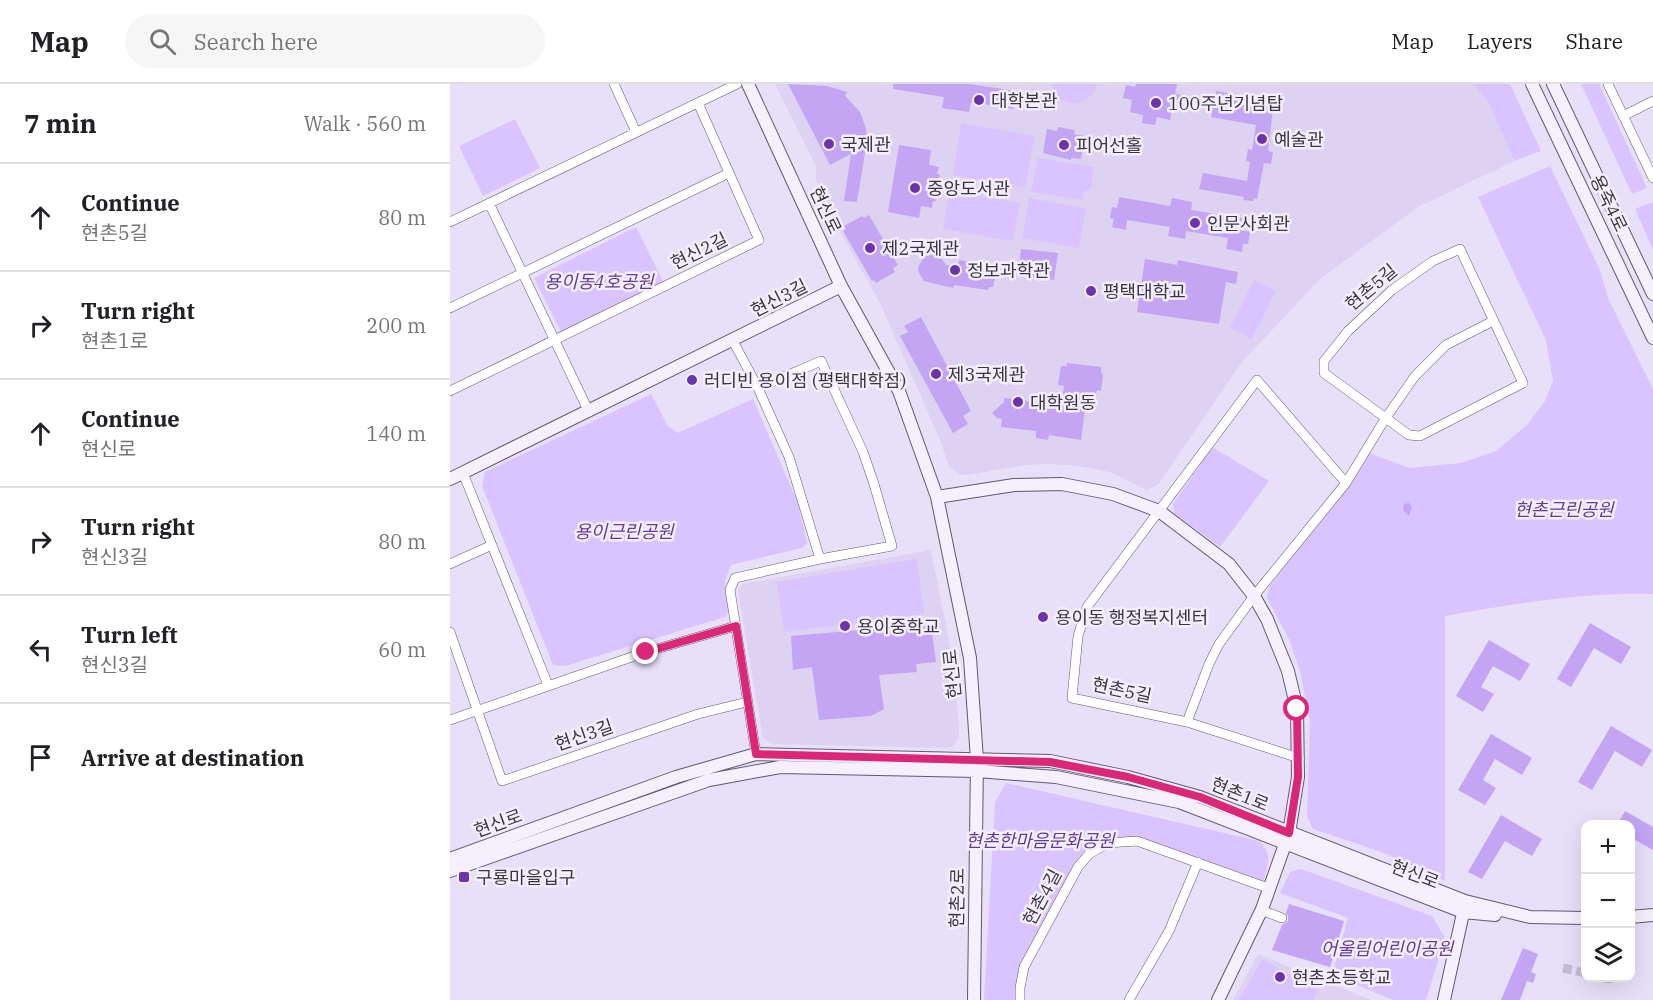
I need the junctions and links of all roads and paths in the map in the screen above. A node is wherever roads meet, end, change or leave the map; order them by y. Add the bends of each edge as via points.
1 (614, 84) edge
2 (737, 84) edge
3 (748, 84) edge
4 (1532, 84) edge
5 (1553, 84) edge
6 (1608, 84) edge
7 (1653, 101) edge
8 (698, 103) junction
9 (1623, 116) junction
10 (636, 132) junction
11 (729, 173) junction
12 (1653, 178) edge
13 (489, 202) junction
14 (450, 222) edge
15 (523, 272) junction
16 (842, 286) junction
17 (1653, 294) edge
18 (450, 308) edge
19 (1493, 321) junction
20 (1653, 338) edge
21 (554, 340) junction
22 (733, 341) junction
23 (758, 388) junction
24 (450, 391) edge
25 (589, 411) junction
26 (1386, 419) junction
27 (463, 473) junction
28 (450, 479) edge
29 (1346, 483) junction
30 (937, 497) junction
31 (1159, 511) junction
32 (492, 545) junction
33 (820, 559) junction
34 (450, 564) edge
35 (1254, 596) junction
36 (736, 626) junction
37 (450, 632) edge
38 (548, 685) junction
39 (747, 702) junction
40 (478, 711) junction
41 (450, 720) edge
42 (1187, 722) junction
43 (756, 754) junction
44 (1299, 758) junction
45 (977, 766) junction
46 (1287, 838) junction
47 (451, 856) edge
48 (1198, 862) junction
49 (450, 872) edge
50 (1268, 888) junction
51 (1464, 907) junction
52 (1261, 910) junction
53 (1653, 915) edge
54 (1635, 917) edge
55 (1282, 918) dead end
56 (1581, 918) edge
57 (975, 1000) edge
58 (1020, 1000) edge
59 (1129, 1000) edge
60 (1218, 1000) edge
61 (1444, 1000) edge

1 - 10 street
2 - 8 street
3 - 16 street, 현신로
4 - 20 street, 용죽4로
5 - 17 street, 용죽4로
6 - 9 street
7 - 9 street
8 - 10 street
8 - 11 street, 현신2길
9 - 12 street
10 - 13 street
11 - 15 street
11 - 21 street, 현신2길 via 759,240
13 - 14 street
13 - 15 street
15 - 18 street
15 - 21 street
16 - 22 street, 현신3길
16 - 30 street, 현신로 via 899,391
19 - 26 street via 1446,345 1415,376
19 - 26 street, 현촌5길 via 1523,383 1420,436 1409,435
19 - 26 street, 현촌5길 via 1460,249 1433,261 1392,290 1348,331 1324,361 1324,373
21 - 24 street, 현신2길
21 - 25 street
22 - 23 street
22 - 25 street, 현신3길
23 - 33 street via 789,457
23 - 33 street via 821,360 863,452 892,546
25 - 27 street, 현신3길
26 - 29 street
27 - 28 street, 현신3길
27 - 32 street
29 - 31 street, 현촌5길 via 1257,380
29 - 35 street
30 - 31 street via 1014,485 1062,484 1113,494
30 - 45 street, 현신로 via 970,658
31 - 35 street via 1229,564
31 - 42 street, 현촌5길 via 1087,607 1078,636 1072,698
32 - 34 street
32 - 38 street
33 - 36 street via 735,578 730,590
35 - 42 street via 1219,644
35 - 44 street via 1288,671 1297,709
36 - 38 street
36 - 39 street
37 - 40 street, 현신3길
38 - 40 street
39 - 40 street, 현신3길 via 698,714 502,781
39 - 43 street
40 - 41 street
42 - 44 street, 현촌5길
43 - 45 street, 현신로
43 - 47 street, 현신로 via 676,777
44 - 46 street
45 - 46 street, 현촌1로 via 1050,762 1128,777 1200,797
45 - 49 street, 현신로 via 780,767 709,780
45 - 57 street, 현촌2로
46 - 50 street
46 - 51 street, 현신로
48 - 50 street, 현촌4길
48 - 58 street, 현촌4길 via 1137,841 1108,843 1089,854 1078,867 1024,968
48 - 59 street via 1169,931
50 - 52 street
51 - 56 street, 현신로 via 1530,917
51 - 61 street
52 - 55 street
52 - 60 street
53 - 54 street

